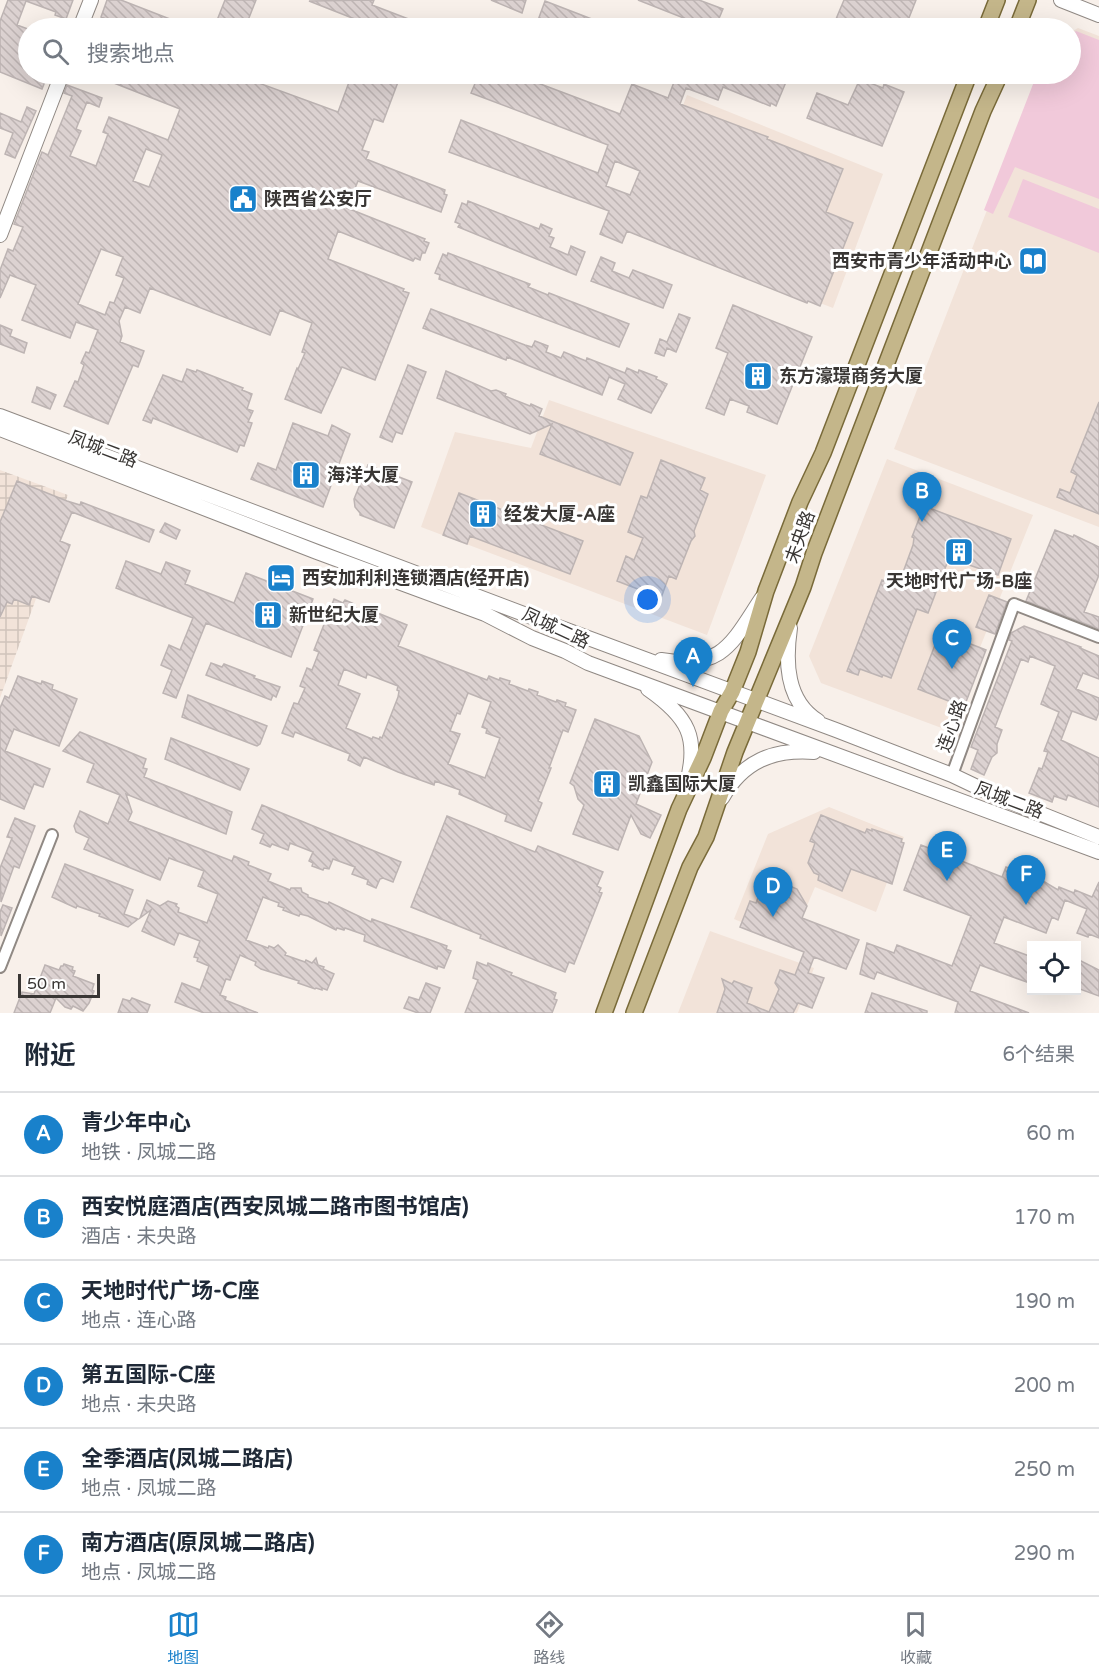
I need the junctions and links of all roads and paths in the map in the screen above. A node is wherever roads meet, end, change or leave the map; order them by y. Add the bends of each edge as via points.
1 (91, 0) edge
2 (997, 0) edge
3 (1028, 0) edge
4 (1060, 0) edge
5 (1099, 15) edge
6 (84, 18) edge
7 (990, 18) edge
8 (1021, 18) edge
9 (58, 84) edge
10 (965, 84) edge
11 (995, 84) edge
12 (0, 235) edge
13 (0, 416) edge
14 (0, 429) edge
15 (766, 591) junction
16 (792, 615) junction
17 (1099, 637) edge
18 (627, 653) junction
19 (622, 676) junction
20 (732, 692) junction
21 (756, 701) junction
22 (721, 711) junction
23 (749, 722) junction
24 (836, 730) junction
25 (851, 760) junction
26 (952, 775) junction
27 (718, 805) junction
28 (679, 809) junction
29 (52, 835) dead end
30 (1099, 837) edge
31 (1099, 852) edge
32 (0, 967) edge
33 (604, 1013) edge
34 (634, 1013) edge

1 - 6 main road
2 - 7 main road
3 - 8 main road
4 - 5 main road
9 - 12 main road
10 - 15 main road, 未央路
11 - 16 main road, 未央路
13 - 18 main road, 凤城二路
14 - 19 main road, 凤城二路 via 485,614
15 - 18 main road via 731,644 719,655 682,663
15 - 20 main road, 未央路
16 - 21 main road, 未央路
16 - 24 main road via 787,657 789,679 805,710
17 - 26 street, 连心路 via 1014,604
18 - 20 main road, 凤城二路
19 - 22 main road, 凤城二路
19 - 28 main road via 665,701 686,727 692,748
20 - 21 main road, 凤城二路
20 - 22 main road, 未央路
21 - 23 main road, 未央路
21 - 24 main road, 凤城二路
22 - 23 main road, 凤城二路
22 - 28 main road, 未央路
23 - 25 main road, 凤城二路
23 - 27 main road, 未央路
24 - 26 main road, 凤城二路
25 - 27 main road via 814,752 771,755 742,773
25 - 31 main road, 凤城二路
26 - 30 main road, 凤城二路
27 - 34 main road, 未央路
28 - 33 main road, 未央路
29 - 32 street

